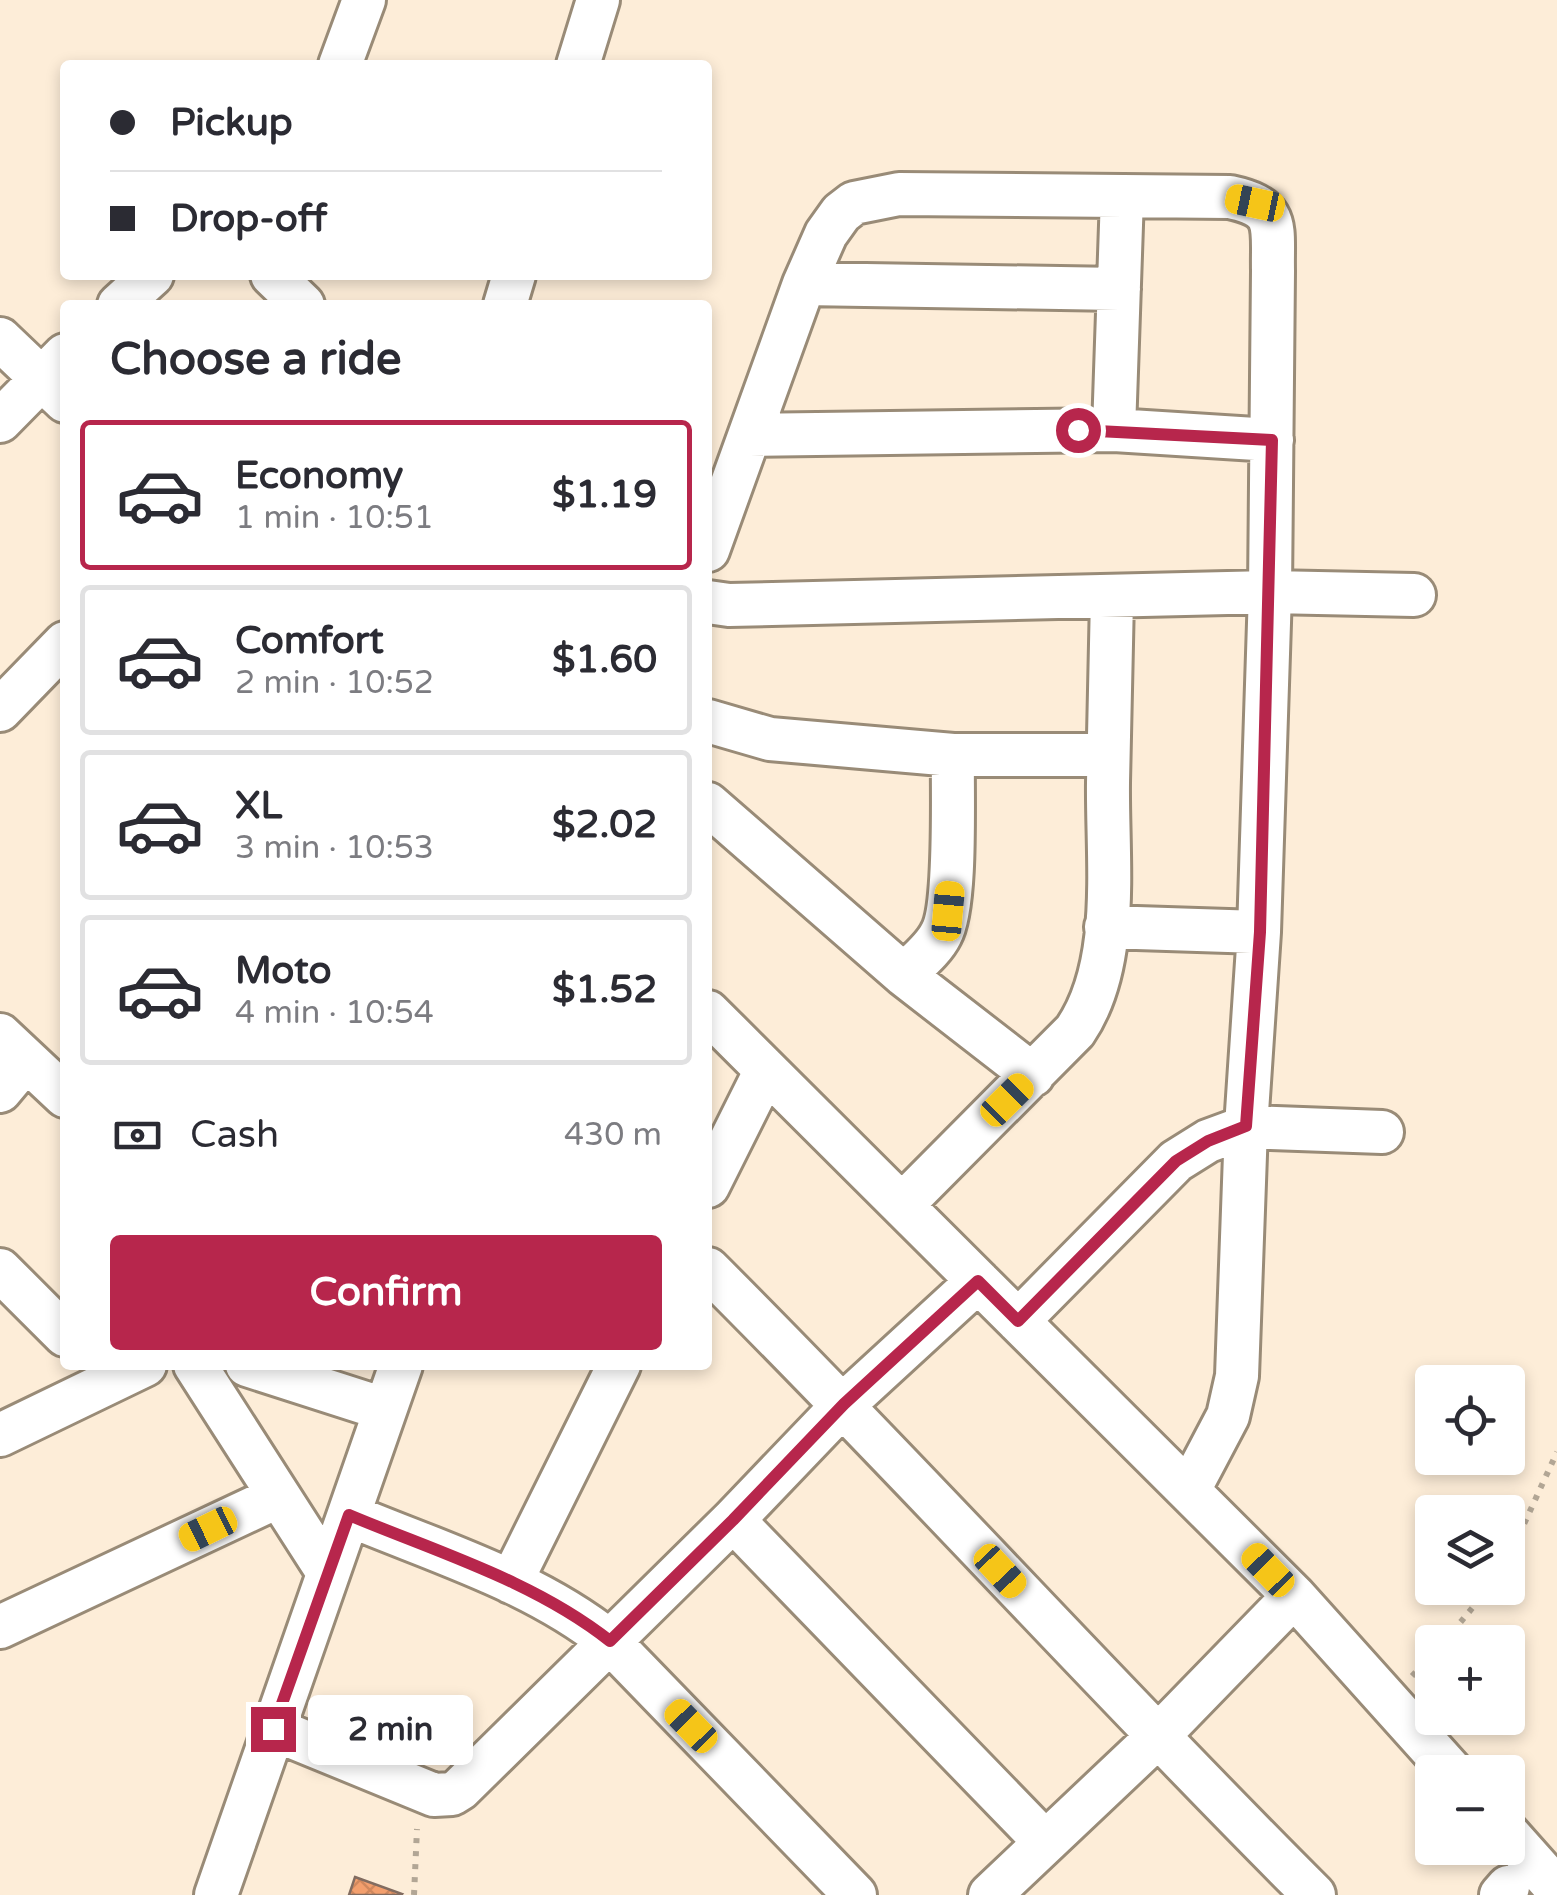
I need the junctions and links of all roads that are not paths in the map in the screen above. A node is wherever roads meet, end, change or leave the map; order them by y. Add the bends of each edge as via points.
1 (364, 0) edge
2 (598, 0) edge
3 (342, 60) edge
4 (580, 60) edge
5 (1122, 196) junction
6 (146, 280) edge
7 (804, 284) junction
8 (1119, 289) junction
9 (124, 300) edge
10 (0, 340) edge
11 (57, 378) edge
12 (0, 420) edge
13 (1114, 430) junction
14 (750, 435) junction
15 (1272, 440) junction
16 (712, 539) edge
17 (1270, 592) junction
18 (1414, 594) dead end
19 (1112, 598) junction
20 (712, 603) edge
21 (59, 663) edge
22 (0, 710) edge
23 (712, 722) edge
24 (953, 754) junction
25 (1108, 754) junction
26 (712, 807) edge
27 (1106, 927) junction
28 (1260, 932) junction
29 (904, 975) junction
30 (712, 1016) edge
31 (9, 1062) edge
32 (766, 1070) junction
33 (1033, 1074) junction
34 (60, 1093) edge
35 (1246, 1126) junction
36 (1382, 1132) dead end
37 (712, 1178) edge
38 (903, 1204) junction
39 (0, 1270) edge
40 (712, 1274) edge
41 (978, 1281) junction
42 (1018, 1321) junction
43 (60, 1329) edge
44 (198, 1370) edge
45 (263, 1370) edge
46 (399, 1370) edge
47 (616, 1370) edge
48 (118, 1371) edge
49 (844, 1404) junction
50 (384, 1409) junction
51 (0, 1435) edge
52 (1190, 1490) junction
53 (278, 1497) junction
54 (349, 1515) junction
55 (733, 1520) junction
56 (327, 1571) junction
57 (511, 1582) junction
58 (1294, 1596) junction
59 (0, 1628) edge
60 (610, 1641) junction
61 (273, 1729) junction
62 (1156, 1738) junction
63 (1437, 1755) edge
64 (1044, 1841) junction
65 (1525, 1853) edge
66 (1557, 1890) edge
67 (216, 1895) edge
68 (854, 1895) edge
69 (990, 1895) edge
70 (1314, 1895) edge

1 - 3 street
2 - 4 street
5 - 7 street via 871,198 841,213
5 - 8 street
5 - 15 street via 1230,197 1267,213 1274,270
6 - 9 street
7 - 8 street
7 - 14 street
8 - 13 street
10 - 11 street
11 - 12 street
13 - 14 street
13 - 15 street
14 - 16 street
15 - 17 street
17 - 18 street
17 - 19 street
17 - 28 street
19 - 20 street
19 - 25 street
21 - 22 street
23 - 24 street via 770,739
24 - 25 street
24 - 29 street via 944,930
25 - 27 street
26 - 29 street
27 - 28 street
27 - 33 street via 1090,1009
28 - 35 street
29 - 33 street
30 - 32 street
31 - 34 street
32 - 37 street
32 - 38 street
33 - 38 street
35 - 36 street
35 - 42 street via 1176,1161
35 - 52 street via 1237,1376 1228,1416
38 - 41 street
39 - 43 street
40 - 49 street
41 - 42 street
41 - 49 street
42 - 52 street
44 - 53 street
45 - 50 street
46 - 50 street
47 - 57 street
48 - 51 street
49 - 55 street
49 - 62 street
50 - 54 street
52 - 58 street
53 - 56 street
53 - 59 street
54 - 56 street
54 - 57 street
55 - 60 street
55 - 64 street
56 - 61 street
57 - 60 street
58 - 62 street
58 - 63 street
60 - 61 street via 460,1789 444,1795
60 - 68 street
61 - 67 street
62 - 64 street
62 - 70 street
64 - 69 street
65 - 66 street

